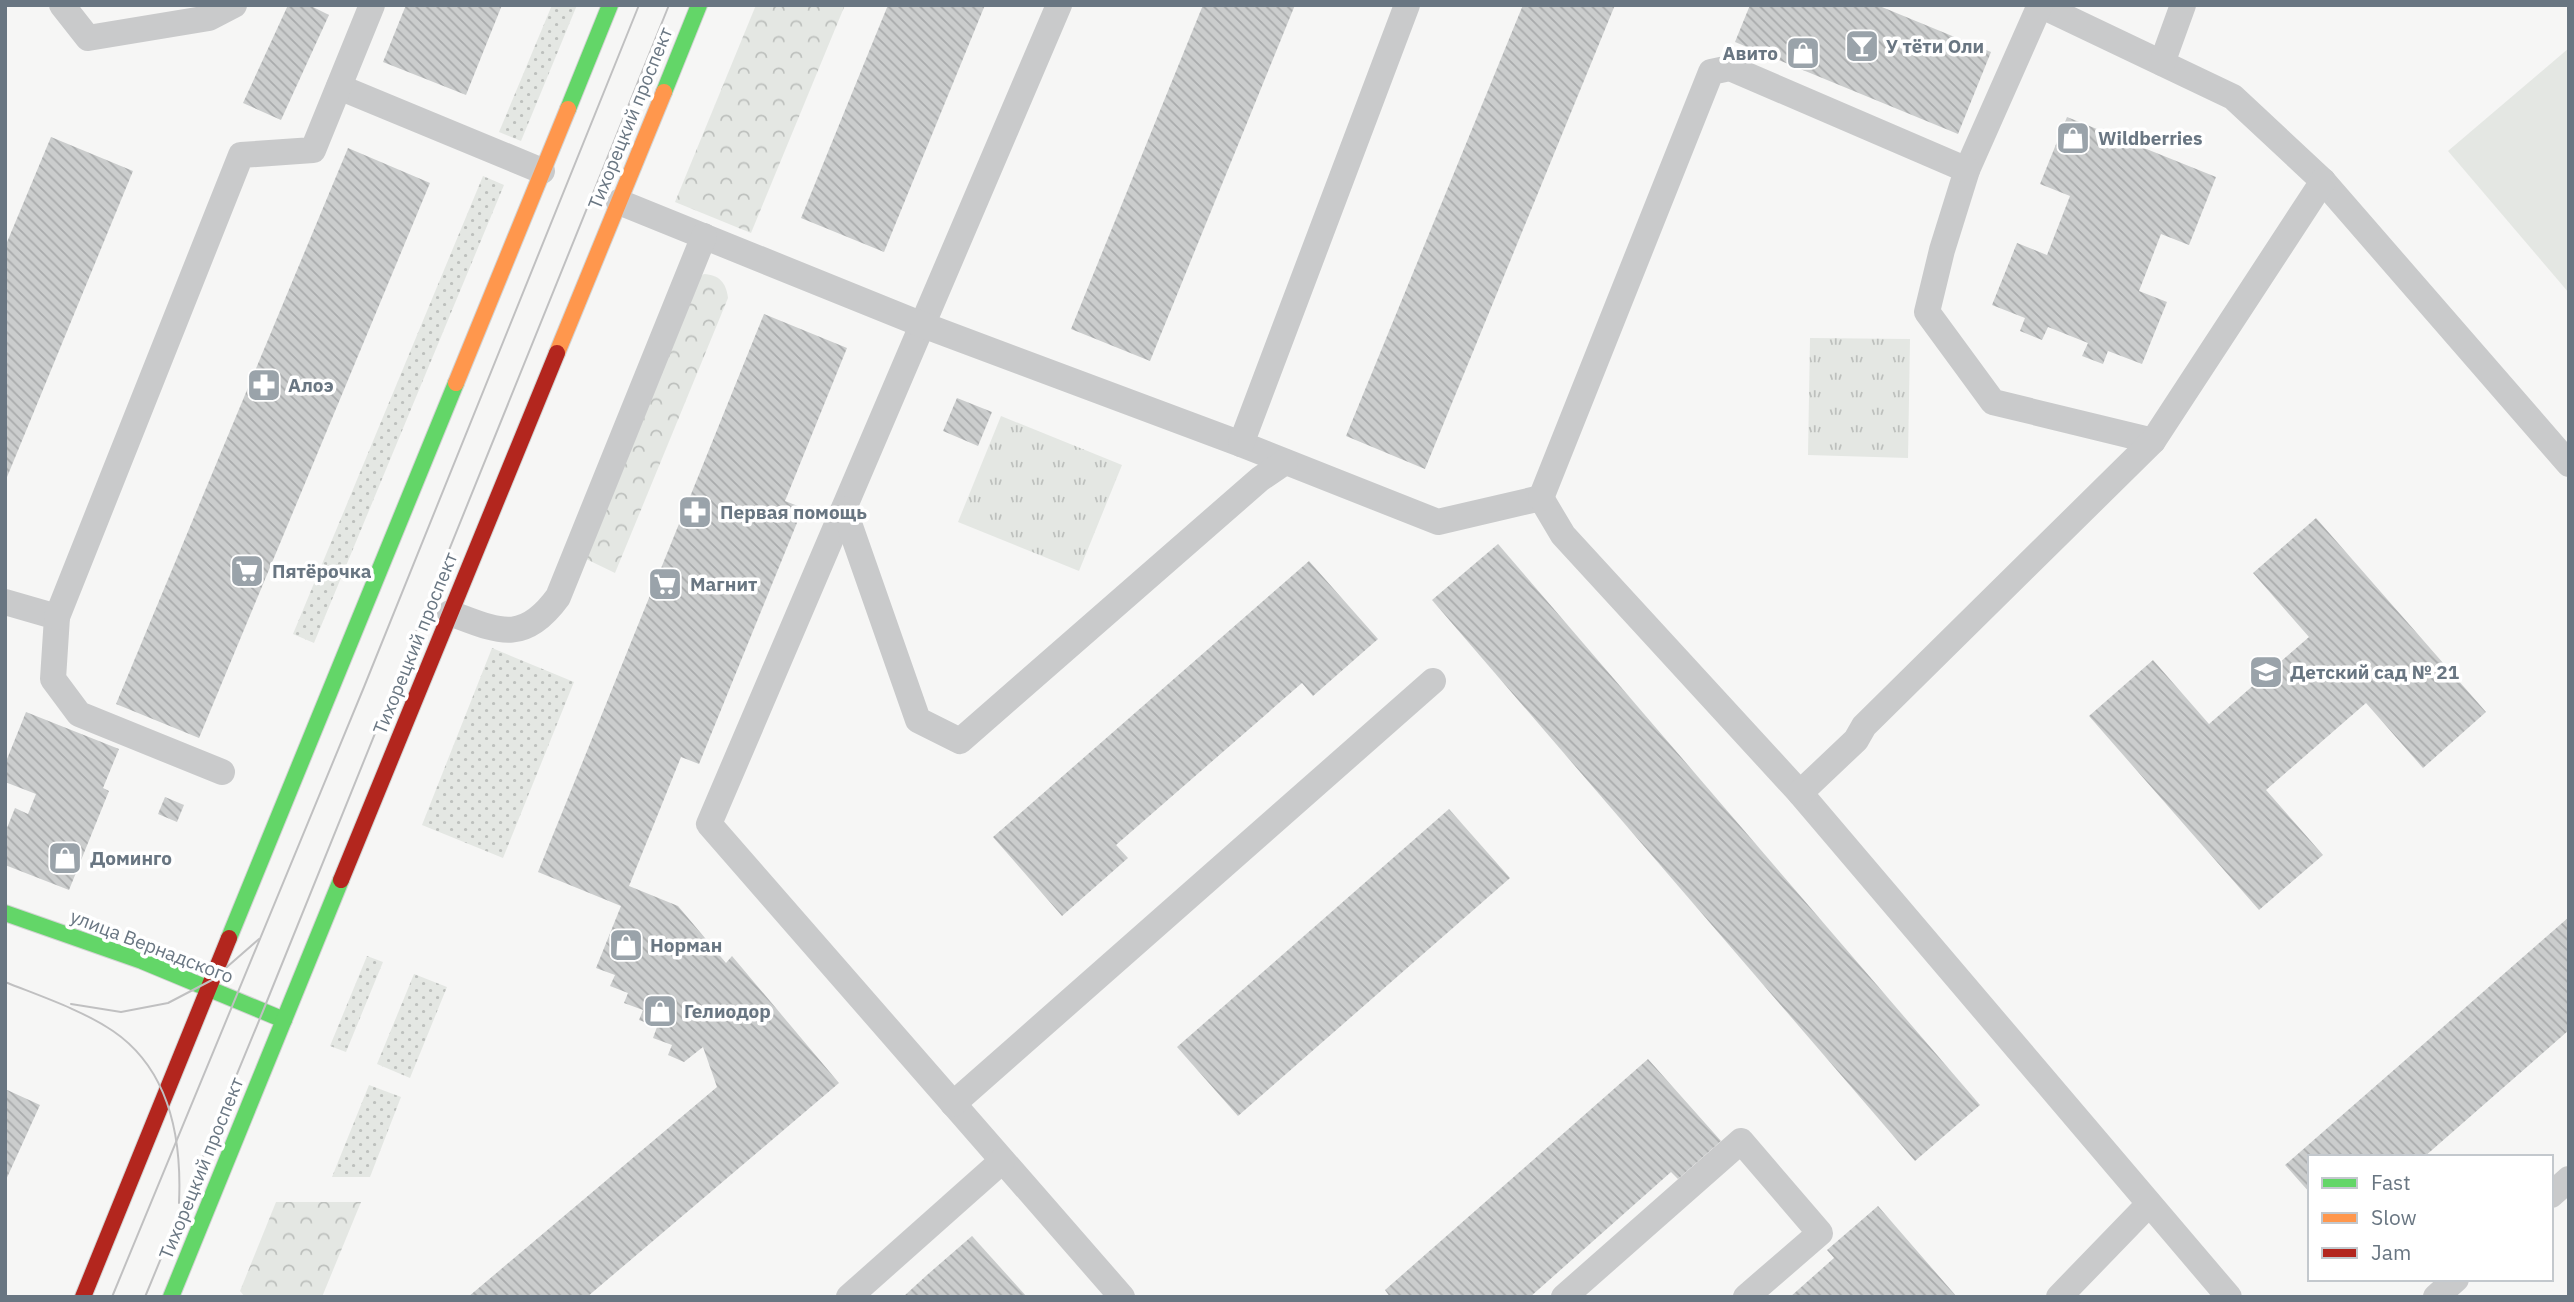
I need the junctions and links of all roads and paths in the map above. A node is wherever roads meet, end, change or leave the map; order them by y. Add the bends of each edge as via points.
1 (62, 5) edge
2 (234, 5) edge
3 (610, 5) edge
4 (699, 5) edge
5 (1059, 5) edge
6 (1407, 5) edge
7 (2040, 5) edge
8 (2183, 5) edge
9 (365, 9) edge
10 (2162, 63) junction
11 (339, 87) junction
12 (1968, 170) junction
13 (542, 171) junction
14 (2323, 181) junction
15 (618, 202) junction
16 (704, 236) junction
17 (923, 325) junction
18 (2153, 442) junction
19 (1241, 444) junction
20 (1285, 462) junction
21 (2569, 464) edge
22 (1541, 498) junction
23 (844, 509) junction
24 (5, 602) edge
25 (450, 612) junction
26 (57, 617) junction
27 (1433, 681) dead end
28 (222, 772) dead end
29 (1800, 793) junction
30 (5, 913) edge
31 (209, 989) junction
32 (284, 1020) junction
33 (953, 1104) junction
34 (1002, 1161) junction
35 (2569, 1180) edge
36 (2553, 1193) edge
37 (2149, 1204) junction
38 (2454, 1281) edge
39 (83, 1297) edge
40 (171, 1297) edge
41 (849, 1297) edge
42 (1122, 1297) edge
43 (1564, 1297) edge
44 (1746, 1297) edge
45 (2059, 1297) edge
46 (2229, 1297) edge
47 (2436, 1297) edge

1 - 2 lane via 88,38 209,18
3 - 13 main road
4 - 15 main road, Тихорецкий проспект
5 - 17 lane
6 - 19 lane
7 - 10 lane
7 - 12 lane
8 - 10 lane
9 - 11 lane
10 - 14 lane via 2233,97
11 - 13 lane
11 - 26 lane via 313,150 241,155
12 - 18 lane via 1927,312 1993,402
12 - 22 lane via 1730,68 1711,72
13 - 31 main road
14 - 18 lane
14 - 21 lane
15 - 16 lane
15 - 25 main road, Тихорецкий проспект
16 - 17 lane
16 - 25 lane via 558,597 545,615 525,627 504,630
17 - 19 lane
17 - 23 lane
18 - 29 lane
19 - 20 lane
20 - 22 lane via 1438,522
20 - 23 lane via 960,741 918,720
22 - 29 lane via 1563,535
23 - 33 lane via 709,824
24 - 26 lane
25 - 32 main road, Тихорецкий проспект
26 - 28 lane via 52,679 79,714
27 - 33 lane
29 - 37 lane
30 - 31 main road, улица Вернадского
31 - 32 main road, улица Вернадского
31 - 39 main road
32 - 40 main road, Тихорецкий проспект
33 - 34 lane
34 - 41 lane
34 - 42 lane
35 - 36 lane
37 - 45 lane
37 - 46 lane
38 - 47 lane
43 - 44 lane via 1741,1141 1819,1233

